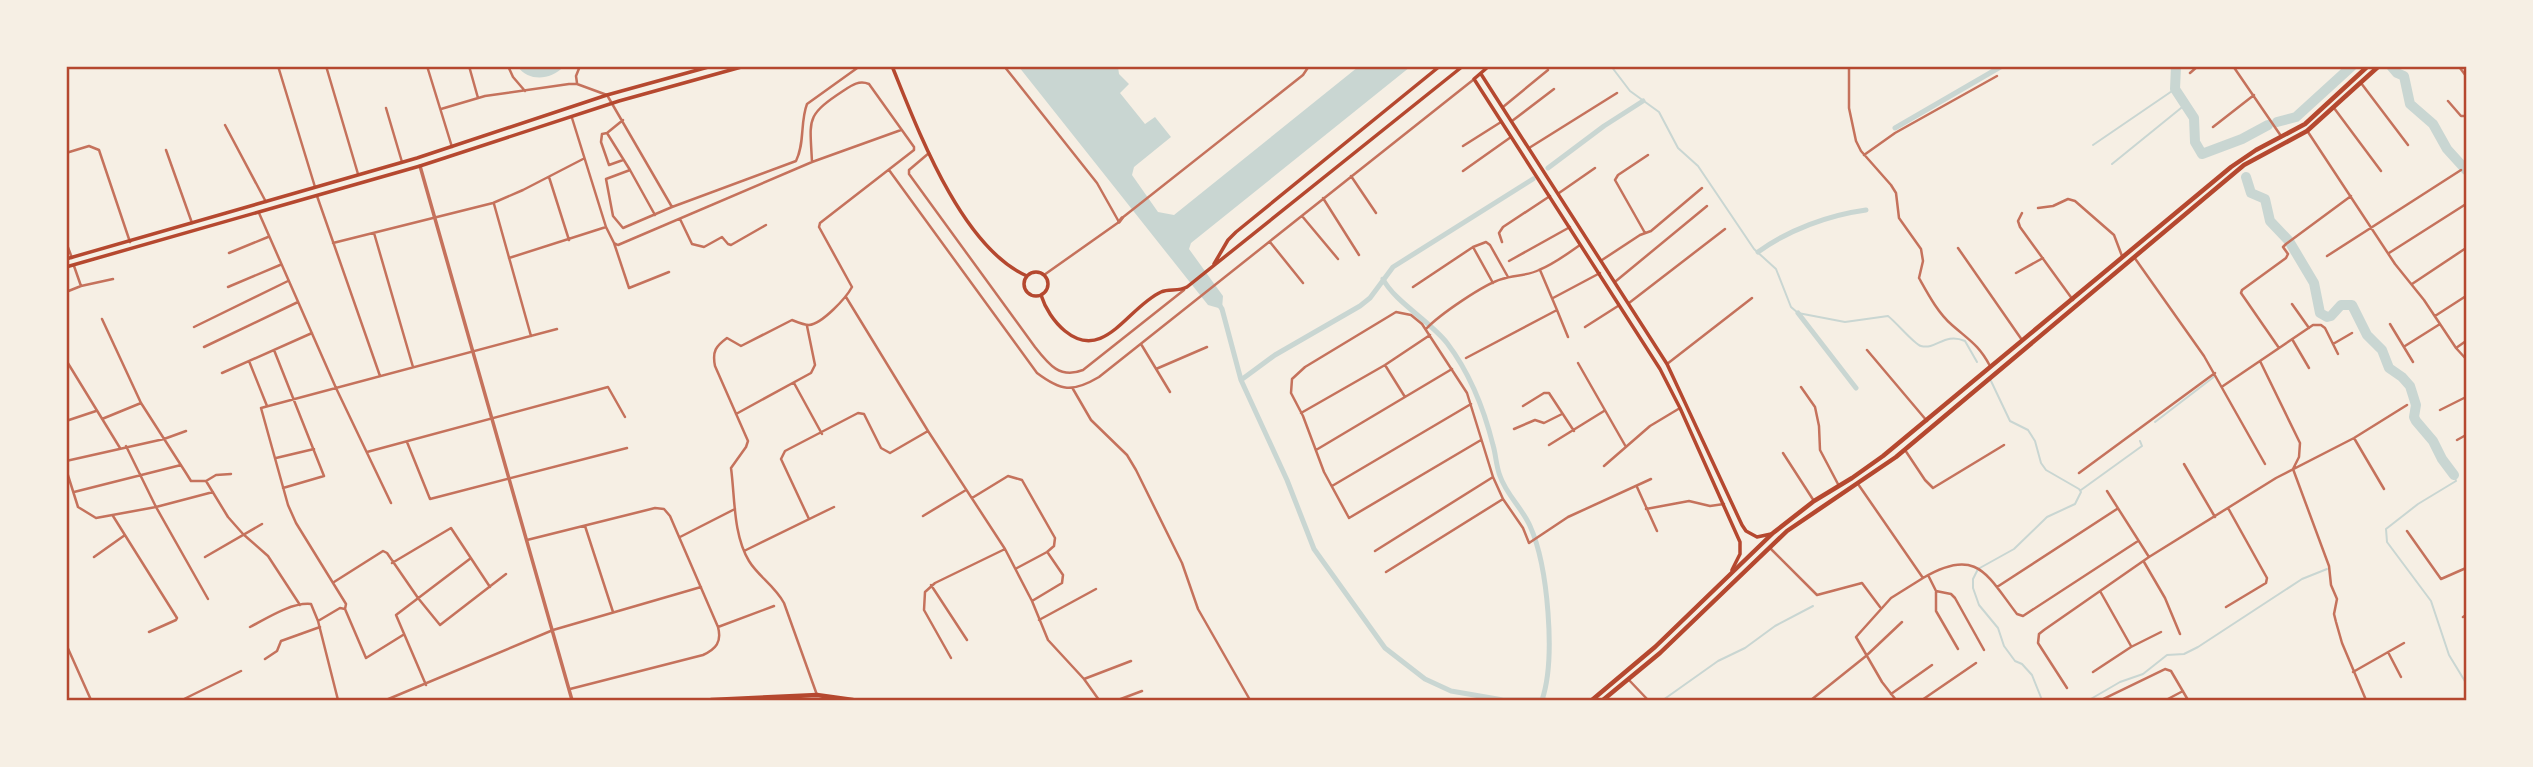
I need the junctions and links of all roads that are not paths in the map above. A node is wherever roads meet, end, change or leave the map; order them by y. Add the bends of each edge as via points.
1 (278, 66) edge
2 (326, 66) edge
3 (427, 66) edge
4 (469, 66) edge
5 (508, 66) edge
6 (580, 66) edge
7 (689, 66) edge
8 (712, 66) edge
9 (745, 66) edge
10 (860, 66) edge
11 (892, 66) edge
12 (1004, 66) edge
13 (1309, 66) edge
14 (1440, 66) edge
15 (1463, 66) edge
16 (1489, 66) edge
17 (1849, 66) edge
18 (2199, 66) edge
19 (2233, 66) edge
20 (2368, 66) edge
21 (2379, 66) edge
22 (2460, 68) edge
23 (1548, 70) dead end
24 (691, 72) junction
25 (2190, 73) dead end
26 (1481, 74) junction
27 (1997, 76) dead end
28 (2466, 76) edge
29 (1474, 79) junction
30 (2361, 83) junction
31 (577, 84) junction
32 (1554, 89) dead end
33 (525, 91) junction
34 (1616, 93) dead end
35 (2254, 95) junction
36 (607, 96) junction
37 (478, 98) junction
38 (2448, 101) dead end
39 (612, 103) junction
40 (1503, 107) junction
41 (386, 108) dead end
42 (569, 108) junction
43 (2334, 108) junction
44 (441, 109) junction
45 (2466, 116) edge
46 (572, 118) junction
47 (623, 120) junction
48 (1512, 121) junction
49 (1501, 122) junction
50 (225, 125) dead end
51 (2213, 127) dead end
52 (901, 130) junction
53 (2307, 131) junction
54 (607, 133) junction
55 (2282, 136) junction
56 (1511, 137) junction
57 (2408, 145) dead end
58 (1463, 146) dead end
59 (452, 147) junction
60 (1529, 148) junction
61 (166, 150) dead end
62 (66, 153) edge
63 (929, 153) junction
64 (1647, 155) dead end
65 (1864, 155) junction
66 (417, 158) junction
67 (583, 159) junction
68 (623, 160) junction
69 (402, 162) junction
70 (812, 162) junction
71 (419, 166) junction
72 (1595, 168) dead end
73 (630, 170) junction
74 (889, 170) junction
75 (2461, 170) dead end
76 (1462, 171) dead end
77 (2381, 171) dead end
78 (358, 174) junction
79 (1350, 176) junction
80 (549, 177) junction
81 (315, 187) junction
82 (1702, 188) dead end
83 (2204, 190) junction
84 (1559, 193) junction
85 (317, 196) junction
86 (1550, 196) junction
87 (2209, 196) junction
88 (2351, 196) junction
89 (1323, 198) junction
90 (266, 202) junction
91 (493, 203) junction
92 (2466, 204) edge
93 (1707, 206) dead end
94 (672, 207) junction
95 (2038, 208) dead end
96 (259, 213) junction
97 (1376, 213) dead end
98 (2022, 213) dead end
99 (655, 215) junction
100 (1302, 216) junction
101 (434, 218) junction
102 (680, 219) junction
103 (1120, 220) junction
104 (192, 223) junction
105 (766, 225) dead end
106 (606, 227) junction
107 (1570, 227) junction
108 (2372, 228) junction
109 (1725, 229) dead end
110 (374, 233) junction
111 (1645, 233) junction
112 (268, 236) junction
113 (569, 240) junction
114 (66, 242) edge
115 (130, 242) junction
116 (1270, 242) junction
117 (1502, 242) dead end
118 (333, 243) junction
119 (614, 243) junction
120 (1581, 244) junction
121 (1473, 247) junction
122 (1958, 248) dead end
123 (2466, 248) edge
124 (229, 253) dead end
125 (2389, 254) junction
126 (1359, 255) dead end
127 (2122, 256) junction
128 (2327, 256) dead end
129 (2133, 257) junction
130 (509, 258) junction
131 (2043, 258) junction
132 (69, 259) edge
133 (1338, 259) dead end
134 (1602, 260) junction
135 (1509, 261) dead end
136 (74, 265) junction
137 (281, 265) junction
138 (66, 267) edge
139 (1210, 269) junction
140 (1540, 270) junction
141 (669, 272) dead end
142 (1600, 273) junction
143 (2016, 273) dead end
144 (1044, 275) junction
145 (1027, 276) junction
146 (1508, 277) junction
147 (113, 279) dead end
148 (288, 281) junction
149 (1616, 281) junction
150 (1303, 283) dead end
151 (1493, 283) junction
152 (2412, 284) junction
153 (81, 286) junction
154 (228, 287) dead end
155 (1413, 287) dead end
156 (1185, 289) junction
157 (66, 292) edge
158 (1041, 295) junction
159 (2466, 296) edge
160 (846, 297) junction
161 (1752, 298) dead end
162 (1553, 299) junction
163 (2073, 300) junction
164 (298, 302) junction
165 (1629, 303) junction
166 (2292, 304) dead end
167 (1620, 305) junction
168 (1557, 310) junction
169 (2435, 316) junction
170 (102, 319) dead end
171 (2390, 324) dead end
172 (2440, 324) junction
173 (807, 326) junction
174 (194, 327) dead end
175 (1428, 327) junction
176 (1586, 327) dead end
177 (2309, 328) junction
178 (557, 329) dead end
179 (312, 333) junction
180 (2352, 333) dead end
181 (1430, 335) junction
182 (531, 336) junction
183 (1567, 337) dead end
184 (2022, 340) junction
185 (2291, 340) junction
186 (2466, 341) edge
187 (1141, 344) junction
188 (2333, 344) junction
189 (1207, 346) dead end
190 (2405, 346) junction
191 (204, 347) dead end
192 (2279, 348) junction
193 (2456, 348) junction
194 (274, 350) junction
195 (473, 351) junction
196 (1867, 351) dead end
197 (2338, 354) dead end
198 (1466, 358) dead end
199 (2466, 359) edge
200 (66, 360) edge
201 (2260, 361) junction
202 (249, 362) junction
203 (2413, 362) dead end
204 (1578, 363) dead end
205 (1667, 364) junction
206 (1385, 365) junction
207 (1990, 366) junction
208 (413, 367) junction
209 (2309, 368) dead end
210 (1156, 369) junction
211 (1452, 369) junction
212 (222, 373) dead end
213 (2215, 373) junction
214 (380, 376) junction
215 (794, 383) junction
216 (2222, 386) junction
217 (1801, 387) dead end
218 (336, 388) junction
219 (1073, 389) junction
220 (1170, 392) dead end
221 (1405, 397) junction
222 (2466, 397) edge
223 (293, 399) junction
224 (141, 403) junction
225 (1471, 404) junction
226 (1524, 405) dead end
227 (2407, 405) dead end
228 (267, 406) junction
229 (1680, 408) junction
230 (97, 410) junction
231 (2440, 410) dead end
232 (1604, 411) junction
233 (1301, 413) junction
234 (736, 414) junction
235 (1562, 414) junction
236 (625, 417) dead end
237 (102, 419) junction
238 (492, 419) junction
239 (66, 421) edge
240 (1927, 421) junction
241 (1514, 429) dead end
242 (186, 431) dead end
243 (928, 431) junction
244 (1574, 431) junction
245 (822, 434) junction
246 (2466, 435) edge
247 (2354, 438) junction
248 (164, 439) junction
249 (1482, 440) junction
250 (2457, 440) dead end
251 (407, 442) junction
252 (1549, 445) dead end
253 (2004, 445) dead end
254 (126, 446) junction
255 (1626, 447) junction
256 (120, 448) junction
257 (627, 448) dead end
258 (314, 449) junction
259 (1316, 450) junction
260 (1905, 450) junction
261 (367, 453) junction
262 (1783, 453) dead end
263 (1884, 456) junction
264 (276, 458) junction
265 (66, 461) edge
266 (1888, 463) junction
267 (2184, 464) dead end
268 (2265, 464) dead end
269 (181, 465) junction
270 (1604, 466) dead end
271 (66, 469) edge
272 (2293, 469) junction
273 (2079, 473) dead end
274 (231, 474) dead end
275 (140, 475) junction
276 (1493, 477) junction
277 (1651, 479) dead end
278 (509, 480) junction
279 (206, 481) junction
280 (1858, 484) junction
281 (1332, 486) junction
282 (1839, 486) junction
283 (1637, 487) junction
284 (283, 488) junction
285 (2384, 489) dead end
286 (966, 490) junction
287 (2107, 491) dead end
288 (74, 492) junction
289 (214, 492) junction
290 (972, 498) junction
291 (1503, 499) junction
292 (1814, 501) junction
293 (391, 503) dead end
294 (1724, 504) junction
295 (156, 507) junction
296 (834, 507) dead end
297 (2228, 508) junction
298 (735, 509) junction
299 (1646, 509) junction
300 (2117, 509) junction
301 (113, 516) junction
302 (923, 516) dead end
303 (2215, 516) junction
304 (809, 519) junction
305 (262, 524) dead end
306 (585, 526) junction
307 (1657, 531) dead end
308 (2407, 531) dead end
309 (1773, 533) junction
310 (243, 534) junction
311 (125, 535) junction
312 (680, 537) junction
313 (527, 540) junction
314 (2138, 541) junction
315 (1769, 548) junction
316 (1005, 549) junction
317 (744, 551) junction
318 (1375, 551) dead end
319 (1047, 552) junction
320 (94, 557) dead end
321 (205, 557) dead end
322 (2149, 557) junction
323 (471, 558) junction
324 (2143, 561) junction
325 (393, 563) junction
326 (2466, 568) edge
327 (1015, 569) junction
328 (1386, 572) dead end
329 (506, 574) dead end
330 (1928, 575) junction
331 (1727, 577) junction
332 (1923, 578) junction
333 (334, 582) junction
334 (931, 585) junction
335 (702, 586) junction
336 (490, 587) junction
337 (1997, 587) junction
338 (1096, 589) dead end
339 (1936, 591) junction
340 (2100, 592) junction
341 (418, 598) junction
342 (208, 599) dead end
343 (1032, 601) junction
344 (300, 605) junction
345 (774, 606) dead end
346 (1880, 607) junction
347 (2226, 607) dead end
348 (345, 609) junction
349 (613, 612) junction
350 (1039, 620) junction
351 (318, 621) junction
352 (1902, 622) dead end
353 (250, 627) dead end
354 (320, 627) junction
355 (718, 627) junction
356 (553, 630) junction
357 (149, 632) dead end
358 (2161, 632) dead end
359 (2180, 634) dead end
360 (403, 635) junction
361 (967, 640) dead end
362 (2404, 643) dead end
363 (66, 644) edge
364 (1655, 647) junction
365 (2132, 647) junction
366 (1958, 649) dead end
367 (1984, 650) dead end
368 (2388, 652) junction
369 (1660, 653) junction
370 (1866, 656) junction
371 (951, 658) dead end
372 (265, 659) dead end
373 (1131, 661) dead end
374 (1976, 663) dead end
375 (1931, 665) dead end
376 (241, 671) dead end
377 (2353, 672) junction
378 (2093, 673) dead end
379 (2401, 677) dead end
380 (1084, 679) junction
381 (1628, 679) junction
382 (426, 685) junction
383 (2067, 688) dead end
384 (570, 689) junction
385 (1142, 691) dead end
386 (2183, 691) junction
387 (1891, 694) junction
388 (817, 695) junction
389 (91, 701) edge
390 (182, 701) edge
391 (338, 701) edge
392 (386, 701) edge
393 (572, 701) edge
394 (711, 701) edge
395 (853, 701) edge
396 (1099, 701) edge
397 (1118, 701) edge
398 (1250, 701) edge
399 (1592, 701) edge
400 (1603, 701) edge
401 (1648, 701) edge
402 (1811, 701) edge
403 (1896, 701) edge
404 (1922, 701) edge
405 (2101, 701) edge
406 (2166, 701) edge
407 (2188, 701) edge
408 (2366, 701) edge

1 - 81 street
2 - 78 street
3 - 44 street
4 - 37 street
5 - 33 street
6 - 31 street
7 - 24 street
8 - 24 main road
9 - 39 main road
10 - 94 street via 807,104 796,161
11 - 63 main road
12 - 103 street via 1097,183
13 - 103 street
14 - 139 main road via 1236,232
15 - 139 main road
16 - 26 main road
17 - 65 street via 1849,108
18 - 25 street
19 - 35 street
20 - 55 main road via 2311,119
21 - 30 main road
22 - 28 street
23 - 40 street
24 - 36 main road
26 - 29 main road
26 - 40 main road
27 - 65 street
29 - 49 main road
29 - 79 street
30 - 43 main road
30 - 57 street
31 - 33 street
31 - 36 street
32 - 48 street
33 - 37 street
34 - 60 street
35 - 51 street
35 - 55 street
36 - 39 street
36 - 42 main road
37 - 44 street
38 - 45 street
39 - 46 main road
39 - 47 street
40 - 48 main road
41 - 69 street
42 - 46 main road
42 - 59 main road
43 - 53 main road
43 - 77 street
44 - 59 street
46 - 67 street
46 - 71 main road
47 - 54 street
47 - 94 street
48 - 60 main road
49 - 56 main road
49 - 58 street
50 - 90 street
52 - 70 street
52 - 70 street via 869,84 855,83 814,113
52 - 74 street via 914,150
53 - 87 main road via 2251,160
53 - 88 street
54 - 68 street
54 - 68 street via 602,134 601,142 609,165
55 - 83 main road via 2246,156
56 - 76 street
56 - 86 main road
59 - 66 main road
60 - 84 main road
61 - 104 street
62 - 115 street via 89,146 99,150
63 - 145 main road via 980,236 1008,266
63 - 156 street via 909,174 1056,371 1083,370
64 - 111 street via 1615,180
65 - 207 street via 1896,193 1899,218 1921,249 1919,278 1924,287 1940,312 1978,346
66 - 69 main road
66 - 71 main road
67 - 80 street
67 - 106 street
68 - 73 street
69 - 78 main road
70 - 102 street
71 - 85 main road
71 - 101 street
72 - 84 street
73 - 99 street
73 - 99 street via 606,179 613,216 624,228
74 - 160 street via 820,223 852,287
74 - 219 street via 1037,373 1050,383
75 - 108 street
78 - 81 main road
79 - 89 street
79 - 97 street
80 - 91 street
80 - 113 street
81 - 85 main road
81 - 90 main road
82 - 111 street
83 - 87 main road
83 - 127 main road
84 - 134 main road
85 - 96 main road
85 - 118 street
86 - 107 main road
86 - 117 street via 1503,227 1499,233
87 - 129 main road
88 - 108 street
88 - 192 street via 2290,240 2284,247 2286,258 2242,290
89 - 100 street
89 - 126 street
90 - 104 main road
91 - 101 street
91 - 130 street
92 - 125 street
93 - 149 street
94 - 99 street
95 - 127 street via 2075,201 2113,234
96 - 112 street
96 - 136 main road
98 - 131 street via 2020,227
100 - 116 street
100 - 133 street
101 - 110 street
101 - 195 street
102 - 105 street via 692,244 704,247 722,237 731,245
102 - 119 street
103 - 144 street
104 - 115 main road
106 - 113 street
106 - 119 street
107 - 120 main road
107 - 135 street
108 - 125 street
108 - 128 street
109 - 165 street
110 - 118 street
110 - 208 street
111 - 134 street
112 - 124 street
112 - 137 street
113 - 130 street
114 - 132 street
115 - 132 main road
116 - 150 street
116 - 187 street
118 - 214 street
119 - 141 street via 629,288
120 - 140 street
120 - 142 main road
121 - 146 street via 1490,244
121 - 151 street
121 - 155 street
122 - 184 street
123 - 152 street
125 - 152 street
127 - 163 main road
129 - 213 street
129 - 260 main road
130 - 182 street
131 - 143 street
131 - 163 street
134 - 149 main road
136 - 138 main road
136 - 153 street
137 - 148 street
137 - 154 street
139 - 156 main road
140 - 146 street
140 - 162 street
142 - 162 street
142 - 167 main road
144 - 145 main road via 1034,272
144 - 158 main road via 1048,286
145 - 158 main road via 1027,291
146 - 151 street
147 - 153 street
148 - 164 street
148 - 174 street
149 - 165 main road
151 - 175 street
152 - 169 street
153 - 157 street
156 - 158 main road via 1161,292 1102,338 1087,343 1058,325
159 - 169 street
160 - 173 street via 817,323
160 - 243 street
161 - 205 street
162 - 168 street
163 - 184 main road
164 - 179 street
164 - 191 street
165 - 205 main road
166 - 177 street
167 - 176 street
167 - 229 main road
168 - 183 street
168 - 198 street
169 - 172 street
170 - 224 street
171 - 190 street
172 - 190 street
172 - 193 street
173 - 215 street via 814,370
173 - 234 street via 792,320 741,346 727,338 716,346 715,366
175 - 181 street
175 - 233 street via 1411,315 1396,312 1300,370 1292,379 1291,393
177 - 185 street
177 - 188 street via 2321,325
178 - 182 street
179 - 194 street
179 - 218 street
180 - 188 street
181 - 206 street
181 - 211 street
182 - 195 street
184 - 207 main road
185 - 192 street
185 - 209 street
186 - 193 street
187 - 210 street
187 - 219 street via 1099,377
188 - 197 street
189 - 210 street
190 - 203 street
192 - 201 street
193 - 199 street
194 - 202 street
194 - 223 street
195 - 208 street
195 - 238 street
196 - 240 street
200 - 230 street
201 - 216 street
201 - 272 street via 2300,443
202 - 212 street
202 - 228 street
204 - 232 street
205 - 309 main road via 1742,525 1757,537
206 - 221 street
206 - 233 street
207 - 240 main road
208 - 214 street
210 - 220 street
211 - 221 street
211 - 225 street
213 - 216 street
213 - 273 street
214 - 218 street
215 - 234 street
215 - 245 street
216 - 268 street
217 - 282 street via 1815,407 1820,450
218 - 223 street
218 - 261 street
219 - 398 street via 1091,420 1136,470 1182,564 1198,609
221 - 259 street
222 - 231 street
223 - 228 street
223 - 258 street
224 - 237 street
224 - 248 street
225 - 249 street
225 - 281 street
226 - 235 street via 1547,393
227 - 247 street
228 - 264 street via 261,408
229 - 255 street
229 - 294 main road
230 - 237 street
230 - 239 street
232 - 244 street
232 - 255 street
233 - 259 street
234 - 298 street via 748,441 731,468
235 - 241 street
235 - 244 street
236 - 238 street via 608,387
237 - 256 street
238 - 251 street
238 - 278 street
240 - 263 main road
242 - 248 street
243 - 245 street via 890,453 881,448 861,413
243 - 286 street
244 - 252 street
245 - 304 street via 781,456
246 - 250 street
247 - 272 street
247 - 285 street
248 - 254 street
248 - 269 street
249 - 276 street
249 - 281 street via 1349,518
251 - 261 street
251 - 278 street via 430,499
253 - 260 street via 1933,488
254 - 256 street
254 - 275 street
255 - 270 street
256 - 265 street
257 - 278 street
258 - 264 street
258 - 284 street via 324,476
259 - 281 street
260 - 266 main road
261 - 293 street
262 - 292 street
263 - 266 main road
263 - 282 main road
264 - 284 street
266 - 280 main road
267 - 303 street
269 - 275 street
269 - 279 street via 191,481
271 - 288 street
272 - 297 street
272 - 377 street via 2329,566 2337,599 2334,614
274 - 279 street
275 - 288 street
275 - 295 street
276 - 291 street
276 - 318 street
277 - 283 street
278 - 313 street
279 - 289 street
280 - 315 main road via 1797,523
280 - 332 street
282 - 292 main road
283 - 291 street via 1568,517 1529,543
283 - 299 street
284 - 333 street via 296,523
286 - 290 street
286 - 302 street
287 - 300 street
288 - 301 street via 85,513 96,518
289 - 295 street
289 - 310 street
290 - 316 street
290 - 319 street via 1008,476 1022,480 1055,538
291 - 328 street
292 - 309 main road
294 - 299 street via 1689,501
294 - 331 main road via 1740,542 1737,564
295 - 301 street
295 - 342 street
296 - 304 street
297 - 303 street
297 - 347 street via 2267,578 2266,583
298 - 312 street
298 - 317 street
299 - 307 street
300 - 314 street
300 - 337 street
301 - 311 street
303 - 322 street
304 - 317 street
305 - 310 street
306 - 312 street via 660,508 668,512
306 - 313 street
306 - 349 street
308 - 326 street via 2441,579
309 - 331 main road
310 - 321 street
310 - 344 street via 268,556
311 - 320 street
311 - 357 street via 177,618
312 - 335 street
313 - 356 street
314 - 322 street
314 - 337 street via 2024,616 2017,614
315 - 346 street via 1817,595 1862,583
315 - 369 main road
316 - 327 street
316 - 334 street
317 - 388 street via 784,603
319 - 327 street
319 - 343 street via 1063,575 1062,583
322 - 324 street
323 - 325 street via 451,528
323 - 336 street
323 - 341 street
324 - 340 street
324 - 359 street
325 - 333 street via 383,551
325 - 341 street
327 - 343 street
329 - 336 street
330 - 332 street
330 - 337 street via 1956,564 1973,565
330 - 339 street
331 - 364 main road
332 - 346 street
333 - 348 street
334 - 361 street
334 - 371 street via 924,596 924,610
335 - 349 street
335 - 355 street
336 - 341 street via 440,625
338 - 350 street
339 - 366 street via 1936,611
339 - 367 street via 1955,598
340 - 365 street
340 - 383 street via 2038,639
341 - 360 street via 396,615
343 - 350 street
344 - 351 street via 311,604
344 - 353 street
345 - 355 street
346 - 370 street via 1856,635
348 - 351 street
348 - 360 street via 366,658
349 - 356 street
350 - 380 street via 1048,640
351 - 354 street
352 - 370 street
354 - 372 street via 281,641 277,651
354 - 391 street
355 - 384 street via 717,646 703,655
356 - 382 street
356 - 384 street
358 - 365 street
360 - 382 street
362 - 368 street
363 - 389 street
364 - 369 main road
364 - 399 main road
365 - 378 street
368 - 377 street
368 - 379 street
369 - 381 main road
370 - 387 street
370 - 402 street
373 - 380 street
374 - 404 street
375 - 387 street
376 - 390 street
377 - 408 street
380 - 396 street
381 - 400 main road
381 - 401 street
382 - 392 street
384 - 393 street
385 - 397 street
386 - 405 street via 2165,669
386 - 406 street
386 - 407 street
387 - 403 street
388 - 394 main road
388 - 395 main road

